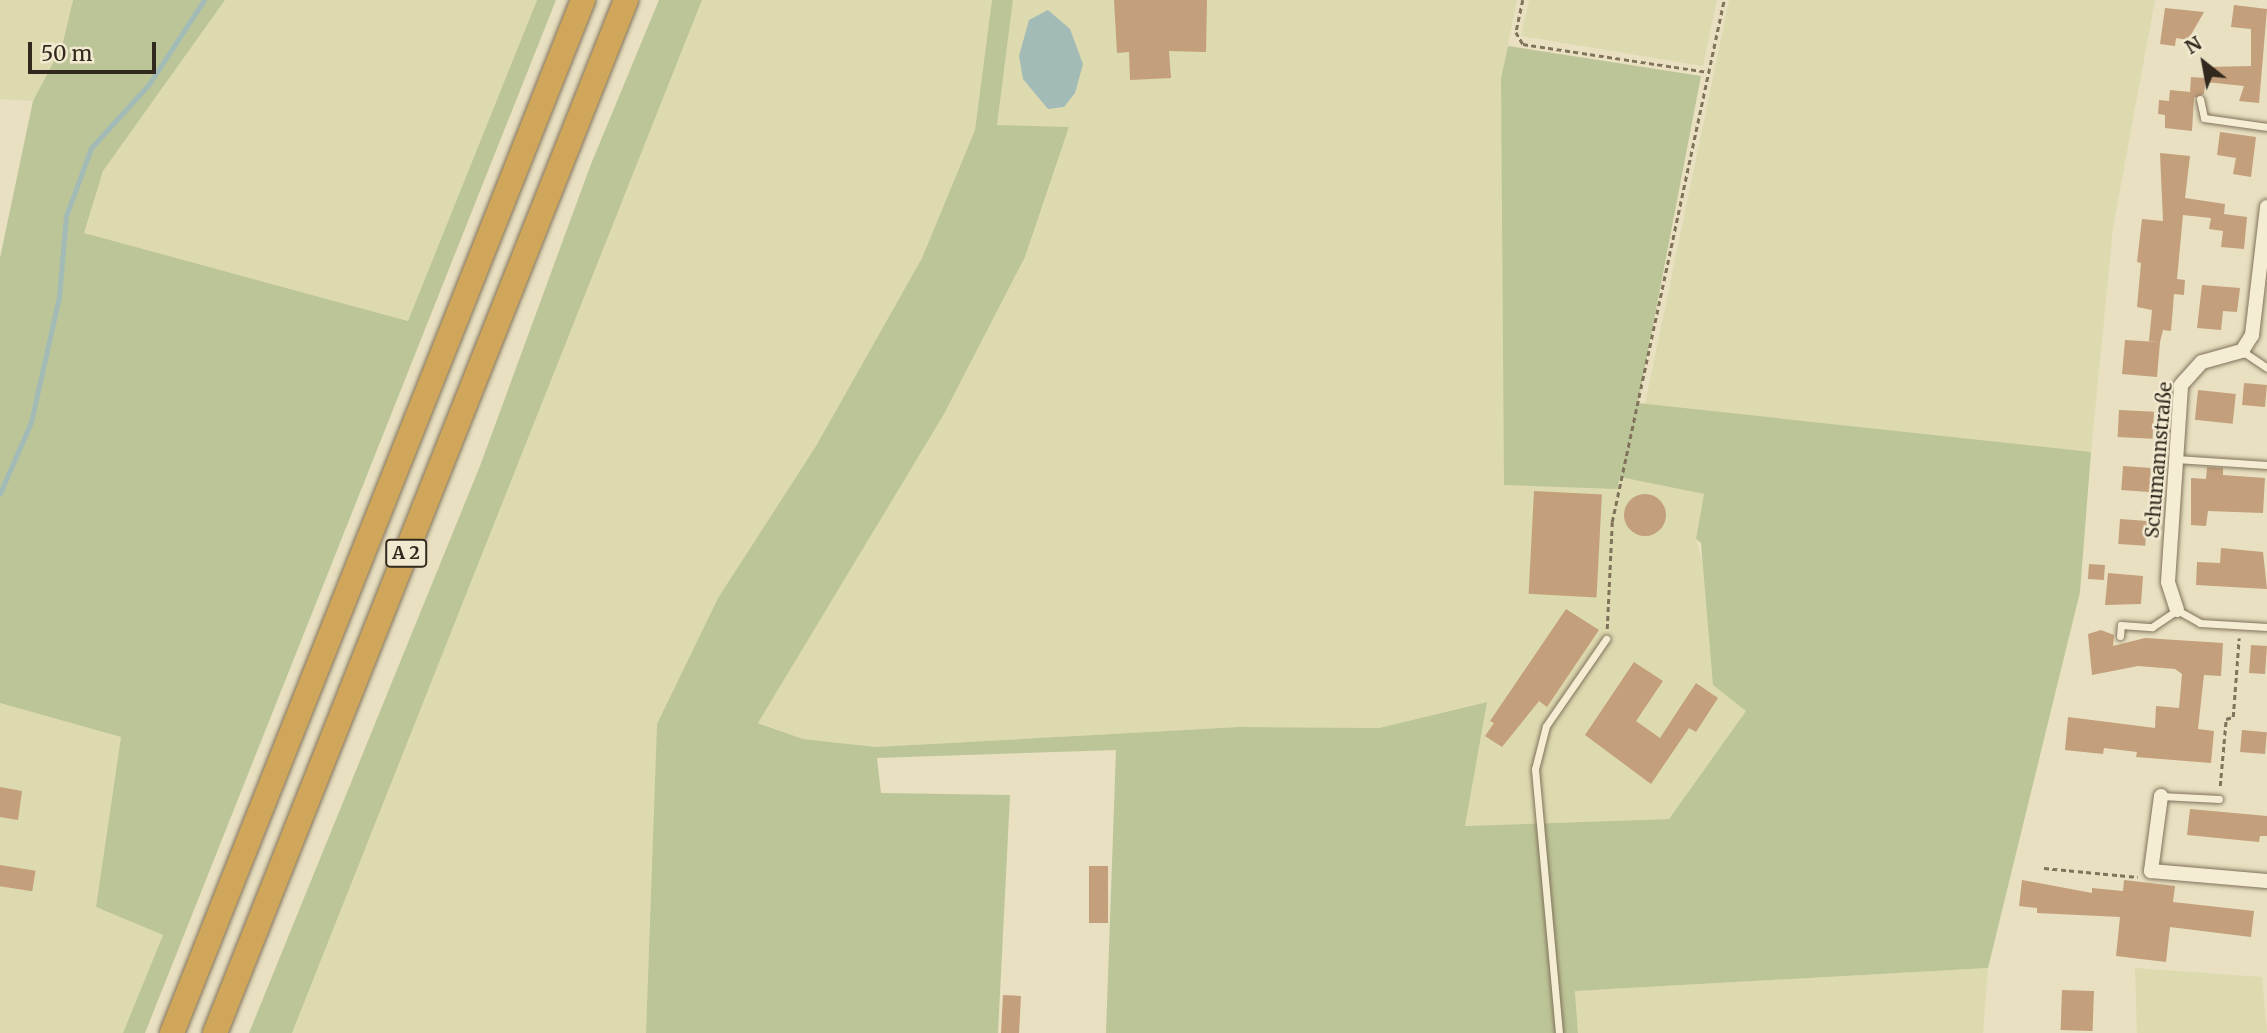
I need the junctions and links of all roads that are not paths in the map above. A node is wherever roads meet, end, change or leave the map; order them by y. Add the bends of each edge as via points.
1 (583, 0) edge
2 (626, 0) edge
3 (2200, 99) dead end
4 (2267, 127) edge
5 (2267, 207) edge
6 (2242, 351) junction
7 (2267, 368) edge
8 (2176, 459) junction
9 (2267, 465) edge
10 (2177, 610) junction
11 (2267, 626) edge
12 (2120, 636) dead end
13 (1606, 639) road end
14 (2161, 796) joint
15 (2219, 799) road end
16 (2267, 881) edge
17 (172, 1033) edge
18 (215, 1033) edge
19 (1559, 1033) edge

1 - 17 highway, A 2
2 - 18 highway, A 2
3 - 4 lane via 2204,118
5 - 6 street via 2252,335
6 - 7 lane
6 - 8 street, Schumannstraße via 2202,362 2186,373 2181,385
8 - 9 lane
8 - 10 street, Schumannstraße via 2168,582
10 - 11 lane via 2200,623
10 - 12 lane via 2152,627 2122,625
13 - 19 lane via 1546,726 1535,769
14 - 15 lane
14 - 16 street via 2151,871

